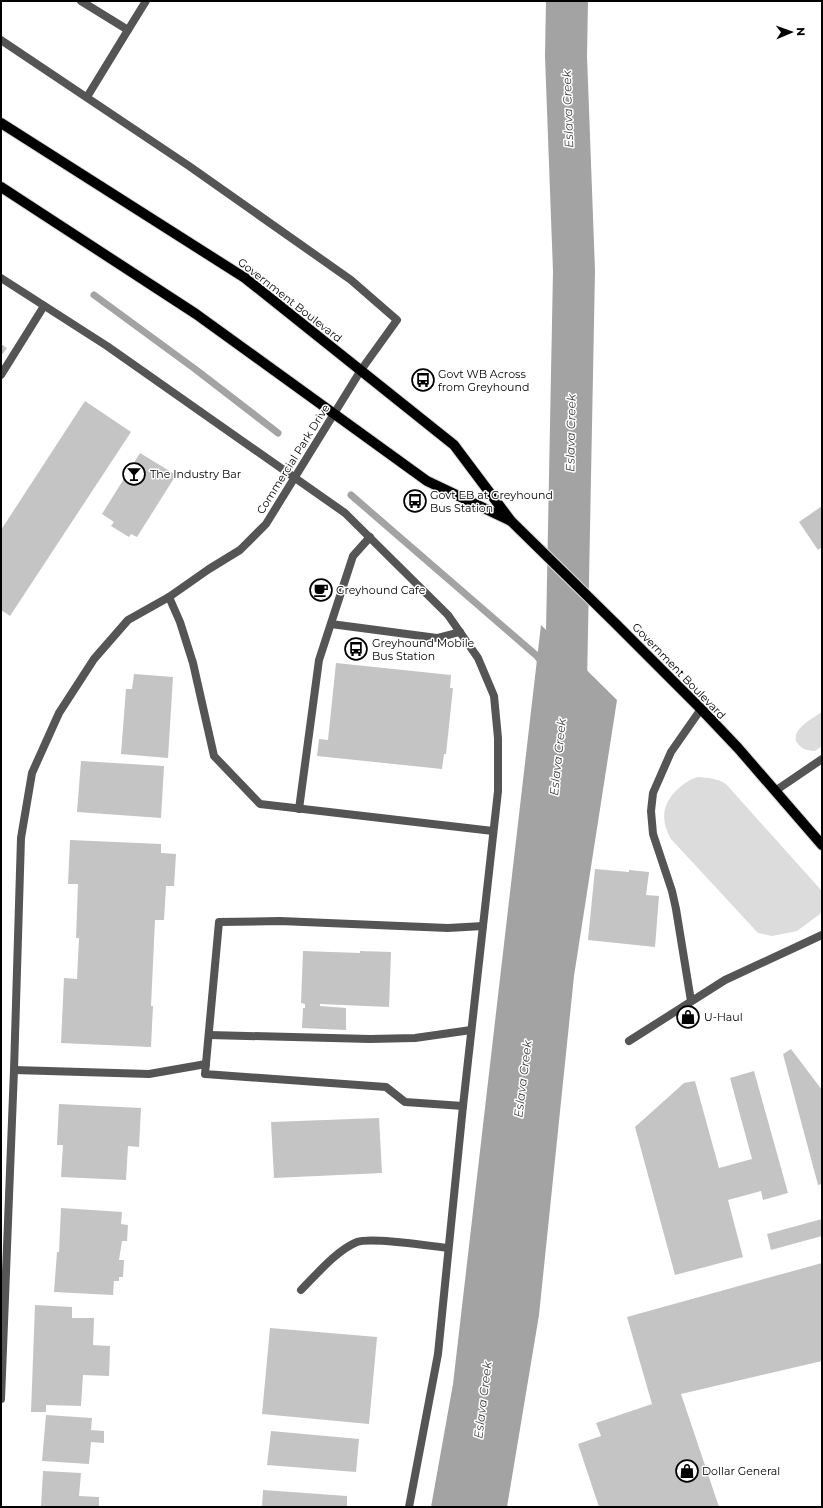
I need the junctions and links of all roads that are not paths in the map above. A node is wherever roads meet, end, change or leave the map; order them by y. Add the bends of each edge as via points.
1 (81, 1) edge
2 (146, 1) edge
3 (128, 30) junction
4 (1, 40) edge
5 (87, 97) junction
6 (1, 123) edge
7 (1, 187) edge
8 (1, 278) edge
9 (44, 306) junction
10 (361, 370) junction
11 (1, 375) edge
12 (334, 414) junction
13 (295, 478) junction
14 (511, 521) junction
15 (370, 537) junction
16 (169, 598) junction
17 (331, 624) junction
18 (460, 632) junction
19 (701, 709) junction
20 (822, 759) edge
21 (775, 791) junction
22 (299, 809) junction
23 (493, 831) junction
24 (822, 845) edge
25 (483, 926) junction
26 (822, 935) edge
27 (691, 1001) junction
28 (471, 1030) junction
29 (209, 1034) junction
30 (629, 1041) dead end
31 (206, 1064) junction
32 (14, 1070) junction
33 (463, 1106) junction
34 (448, 1248) junction
35 (301, 1290) dead end
36 (1, 1399) edge
37 (409, 1507) edge

1 - 3 street
2 - 3 street
3 - 5 street
4 - 5 street
5 - 10 street, Commercial Park Drive via 351,280 397,320
6 - 10 main road, Government Boulevard via 245,278
7 - 12 main road, Government Boulevard via 196,314
8 - 9 street
9 - 11 street
9 - 13 street via 107,346
10 - 12 street, Commercial Park Drive
10 - 14 main road, Government Boulevard via 454,445
12 - 13 street, Commercial Park Drive
12 - 14 main road, Government Boulevard via 427,481
13 - 15 street via 345,513
13 - 16 street, Commercial Park Drive via 266,524 240,550 209,568
14 - 19 main road, Government Boulevard
15 - 17 street via 353,556
15 - 18 street via 448,615
16 - 22 street via 180,622 193,663 214,756 260,804
16 - 32 street, Commercial Park Drive via 128,620 94,659 59,713 32,773 21,838
17 - 18 street via 437,638
17 - 22 street via 319,660
18 - 23 street via 478,658 494,696 498,738 498,791
19 - 21 main road, Government Boulevard
19 - 27 street via 671,752 654,793 651,811 653,834 676,909
20 - 21 street
21 - 24 main road, Government Boulevard
22 - 23 street
23 - 25 street
25 - 28 street
25 - 29 street via 448,928 280,921 218,922
26 - 27 street via 725,980
27 - 30 street
28 - 29 street via 415,1038
28 - 33 street
29 - 31 street
31 - 32 street via 149,1074
31 - 33 street via 205,1074 386,1087 405,1102
32 - 36 street, Commercial Park Drive
33 - 34 street
34 - 35 street via 366,1240 356,1242 335,1256
34 - 37 street via 438,1354

